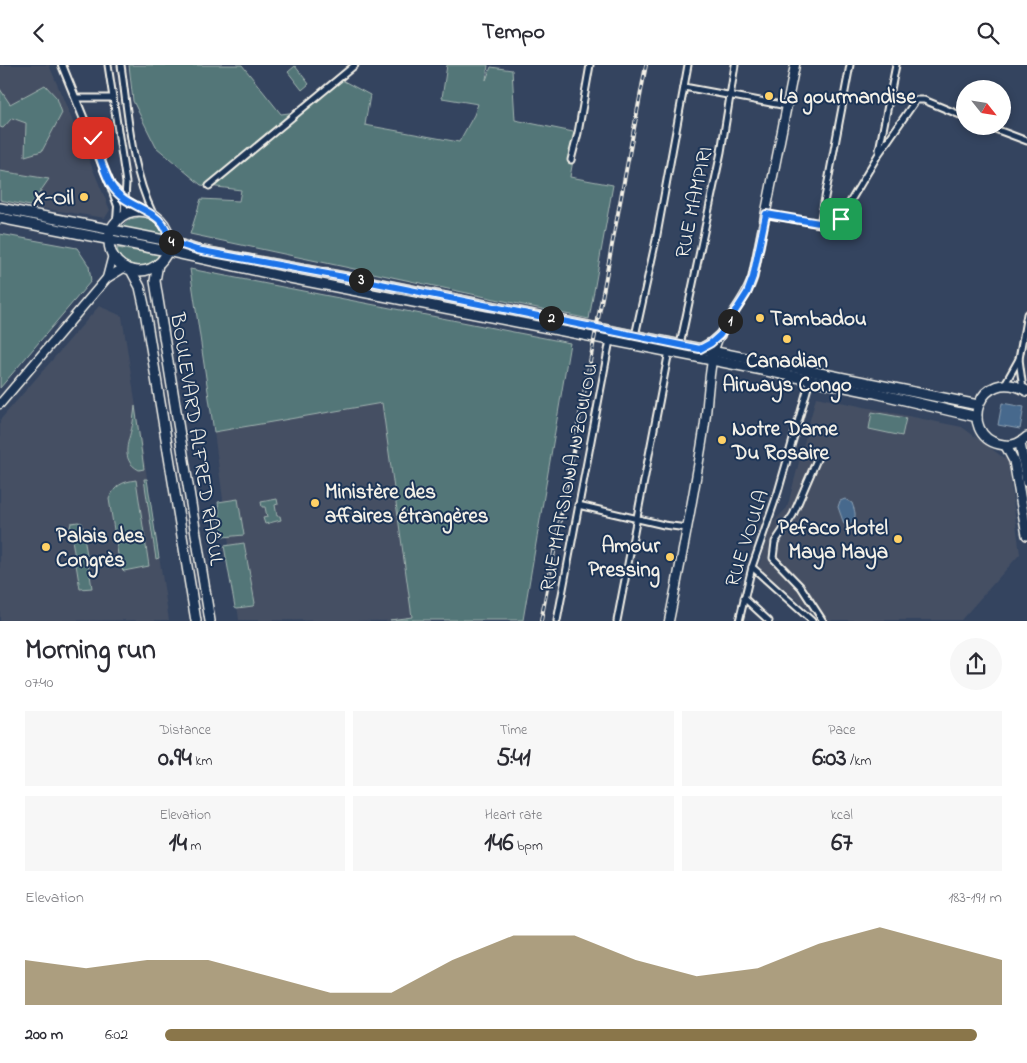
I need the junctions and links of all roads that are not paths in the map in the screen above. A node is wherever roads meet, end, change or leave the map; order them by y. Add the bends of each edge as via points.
1 (62, 65) edge
2 (108, 65) edge
3 (121, 65) edge
4 (355, 65) edge
5 (590, 65) edge
6 (688, 65) edge
7 (735, 65) edge
8 (795, 65) edge
9 (850, 65) edge
10 (896, 65) edge
11 (684, 87) junction
12 (730, 95) junction
13 (113, 98) junction
14 (76, 99) junction
15 (787, 106) junction
16 (956, 113) edge
17 (1011, 135) edge
18 (1027, 141) edge
19 (878, 155) junction
20 (571, 161) dead end
21 (111, 186) junction
22 (209, 186) dead end
23 (126, 200) junction
24 (0, 208) edge
25 (149, 213) junction
26 (766, 214) junction
27 (0, 218) edge
28 (121, 218) junction
29 (820, 224) junction
30 (111, 230) junction
31 (109, 240) junction
32 (169, 241) junction
33 (167, 251) junction
34 (113, 255) junction
35 (158, 264) junction
36 (128, 268) junction
37 (107, 278) junction
38 (1027, 314) edge
39 (726, 327) junction
40 (720, 335) junction
41 (635, 336) junction
42 (610, 341) junction
43 (680, 345) junction
44 (700, 349) junction
45 (669, 351) junction
46 (716, 356) junction
47 (1019, 359) junction
48 (810, 380) junction
49 (1005, 384) junction
50 (1025, 390) edge
51 (0, 404) edge
52 (978, 405) junction
53 (976, 417) junction
54 (1023, 440) edge
55 (1006, 446) junction
56 (818, 457) dead end
57 (1027, 482) edge
58 (578, 505) junction
59 (636, 518) junction
60 (687, 528) junction
61 (1027, 535) edge
62 (752, 567) junction
63 (744, 598) junction
64 (196, 621) edge
65 (210, 621) edge
66 (557, 621) edge
67 (617, 621) edge
68 (669, 621) edge
69 (739, 621) edge
70 (770, 621) edge
71 (812, 621) edge
72 (823, 621) edge

1 - 14 street
2 - 13 street
3 - 25 street via 135,157
4 - 22 street
5 - 20 street
6 - 11 street
7 - 12 street, RUE MAMPIRI
8 - 15 main road
9 - 29 street
10 - 19 street
11 - 12 street
11 - 41 street
12 - 15 street
12 - 43 street, RUE MAMPIRI
13 - 14 street
13 - 23 street
14 - 21 street
15 - 26 main road
16 - 19 street via 924,100 916,100
17 - 18 street
19 - 29 street via 837,224
21 - 23 street
21 - 28 street
23 - 25 street
23 - 28 street
24 - 30 main road
25 - 28 main road via 138,211
25 - 32 main road via 165,225
26 - 29 street
26 - 39 main road via 750,286
27 - 31 main road
28 - 30 main road
30 - 31 main road
30 - 32 main road
31 - 33 main road
31 - 34 main road
32 - 33 main road
32 - 41 main road via 197,250
33 - 35 main road
33 - 42 main road
34 - 36 main road
34 - 37 main road
35 - 36 main road via 141,271
35 - 65 main road, BOULEVARD ALFRED RAÔUL via 155,281
36 - 37 main road
36 - 64 main road, BOULEVARD ALFRED RAÔUL via 140,287 144,305
37 - 51 main road
38 - 47 street
39 - 40 main road
39 - 46 main road
40 - 44 main road
40 - 46 main road
41 - 43 main road
42 - 45 main road
42 - 58 street, RUE MATSIONA NZOULOU
43 - 44 main road
44 - 46 main road
45 - 46 main road
45 - 59 street
46 - 48 main road
46 - 52 main road
46 - 60 main road
47 - 49 street
47 - 50 street
48 - 53 main road
48 - 62 street, RUE VOULA via 778,492
49 - 50 main road
49 - 52 main road via 993,388
52 - 53 main road
53 - 55 main road via 984,435 994,443
54 - 55 main road
54 - 57 main road
55 - 61 main road via 1014,461
56 - 72 street via 793,515 775,542 773,558 801,587
58 - 59 street
58 - 66 street, RUE MATSIONA NZOULOU
59 - 60 street
59 - 67 street
60 - 68 main road
62 - 63 street, RUE VOULA
62 - 71 street
63 - 69 street, RUE VOULA
63 - 70 street

